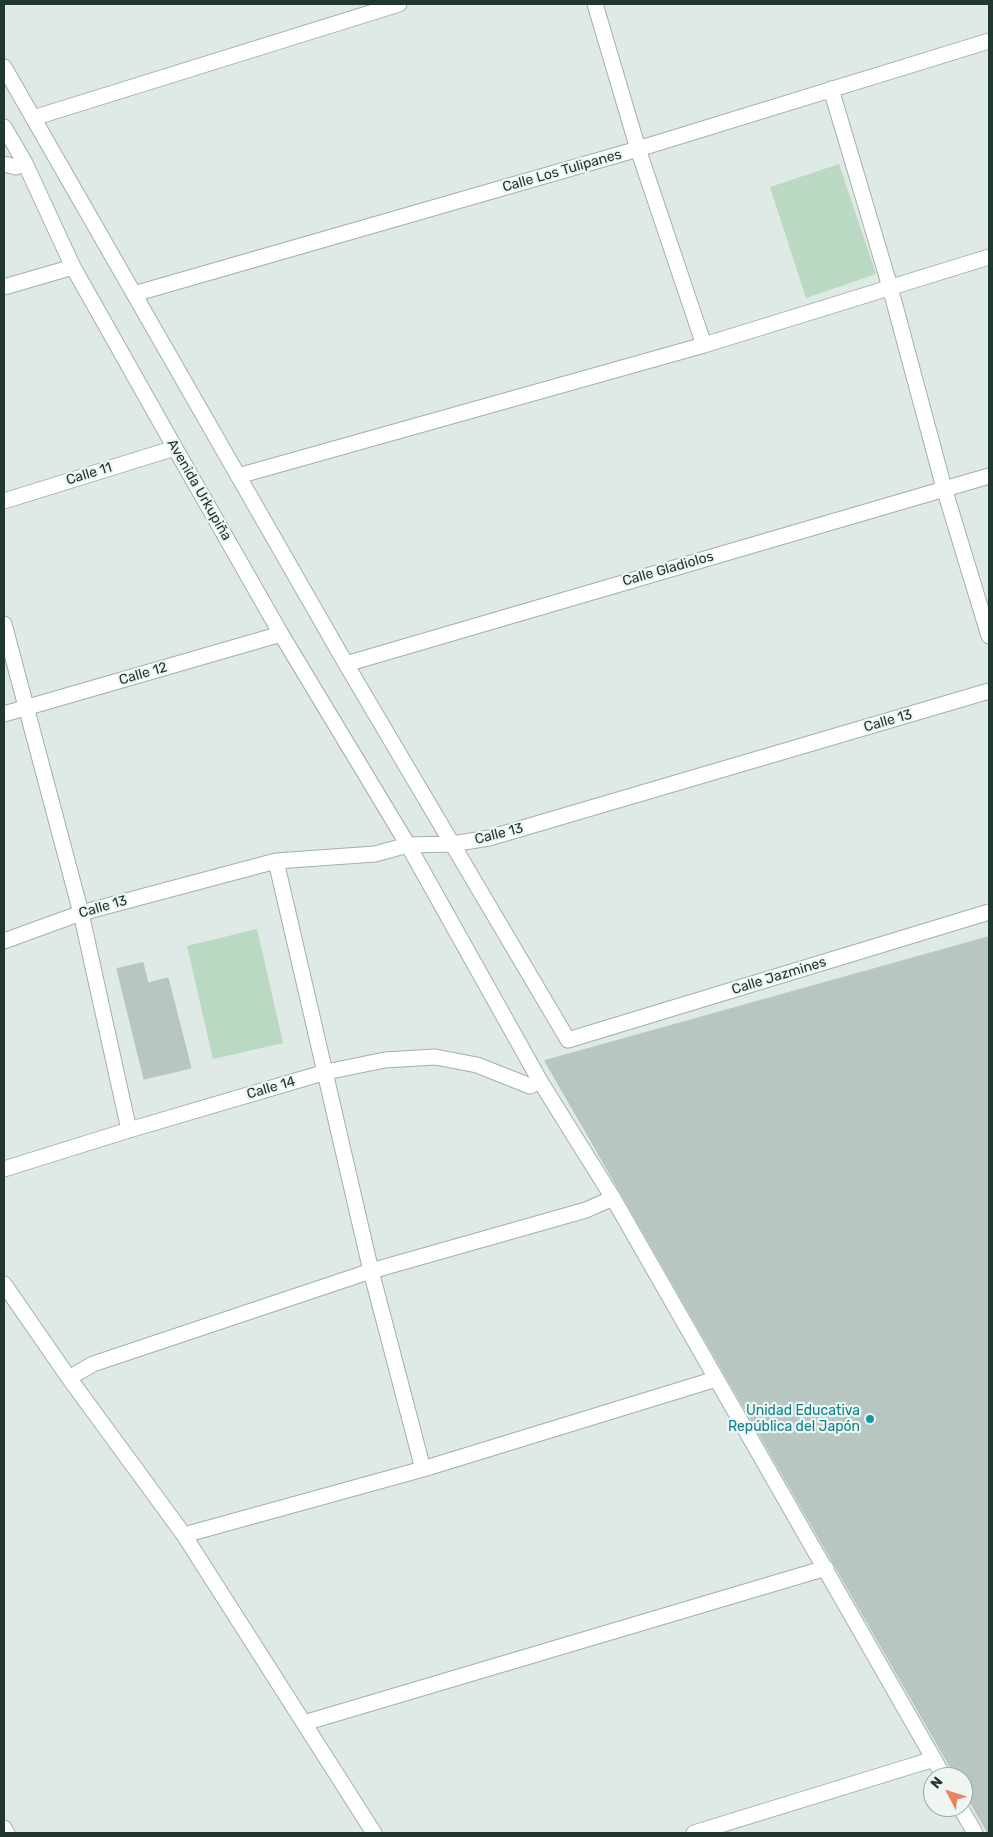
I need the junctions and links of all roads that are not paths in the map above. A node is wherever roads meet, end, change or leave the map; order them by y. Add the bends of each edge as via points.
1 (399, 4) edge
2 (595, 4) edge
3 (989, 41) edge
4 (4, 67) edge
5 (831, 89) junction
6 (33, 118) junction
7 (4, 127) edge
8 (638, 149) junction
9 (25, 163) junction
10 (4, 164) edge
11 (989, 257) edge
12 (73, 267) junction
13 (4, 287) edge
14 (890, 287) junction
15 (134, 294) junction
16 (704, 345) junction
17 (175, 448) junction
18 (238, 476) junction
19 (989, 476) edge
20 (944, 488) junction
21 (4, 500) edge
22 (4, 624) edge
23 (281, 634) junction
24 (989, 636) edge
25 (346, 664) junction
26 (989, 691) edge
27 (25, 707) junction
28 (4, 714) edge
29 (452, 844) junction
30 (408, 845) junction
31 (276, 860) junction
32 (989, 912) edge
33 (81, 913) junction
34 (4, 941) edge
35 (326, 1072) junction
36 (540, 1081) junction
37 (129, 1130) junction
38 (4, 1169) edge
39 (613, 1198) junction
40 (371, 1271) junction
41 (4, 1284) edge
42 (69, 1378) junction
43 (716, 1379) junction
44 (423, 1469) junction
45 (184, 1535) junction
46 (826, 1568) junction
47 (304, 1723) junction
48 (934, 1759) junction
49 (938, 1767) edge
50 (966, 1817) edge
51 (4, 1828) edge
52 (8, 1833) edge
53 (374, 1833) edge
54 (694, 1833) edge
55 (975, 1833) edge

1 - 6 street
2 - 8 street
3 - 5 street, Calle Los Tulipanes
4 - 6 street
5 - 8 street, Calle Los Tulipanes
5 - 14 street
6 - 15 street
7 - 9 street, Avenida Urkupiña
8 - 15 street, Calle Los Tulipanes
8 - 16 street
9 - 10 street via 16,167
9 - 12 street, Avenida Urkupiña
11 - 14 street
12 - 13 street
12 - 17 street, Avenida Urkupiña
14 - 16 street
14 - 20 street
15 - 18 street
16 - 18 street
17 - 21 street, Calle 11
17 - 23 street, Avenida Urkupiña
18 - 25 street
19 - 20 street, Calle Gladiolos
20 - 24 street
20 - 25 street, Calle Gladiolos
22 - 27 street
23 - 27 street, Calle 12
23 - 30 street, Avenida Urkupiña
25 - 29 street
26 - 29 street, Calle 13 via 489,838
27 - 28 street, Calle 12
27 - 33 street
29 - 30 street, Calle 13
29 - 32 street, Calle Jazmines via 568,1040
30 - 31 street, Calle 13 via 375,854
30 - 36 street, Avenida Urkupiña
31 - 33 street, Calle 13
31 - 35 street
33 - 34 street, Calle 13
33 - 37 street
35 - 36 street, Calle 14 via 385,1060 435,1057 478,1066 521,1084 530,1086
35 - 37 street, Calle 14
35 - 40 street
36 - 39 street, Avenida Urkupiña
37 - 38 street, Calle 14
39 - 40 street via 586,1210
39 - 43 street, Avenida Urkupiña
40 - 42 street via 92,1364
40 - 44 street
41 - 42 street
42 - 45 street
43 - 44 street
43 - 46 street, Avenida Urkupiña
44 - 45 street
45 - 47 street
46 - 47 street
46 - 48 street, Avenida Urkupiña
47 - 53 street
48 - 49 street, Avenida Urkupiña
48 - 54 street
50 - 55 street
51 - 52 street

